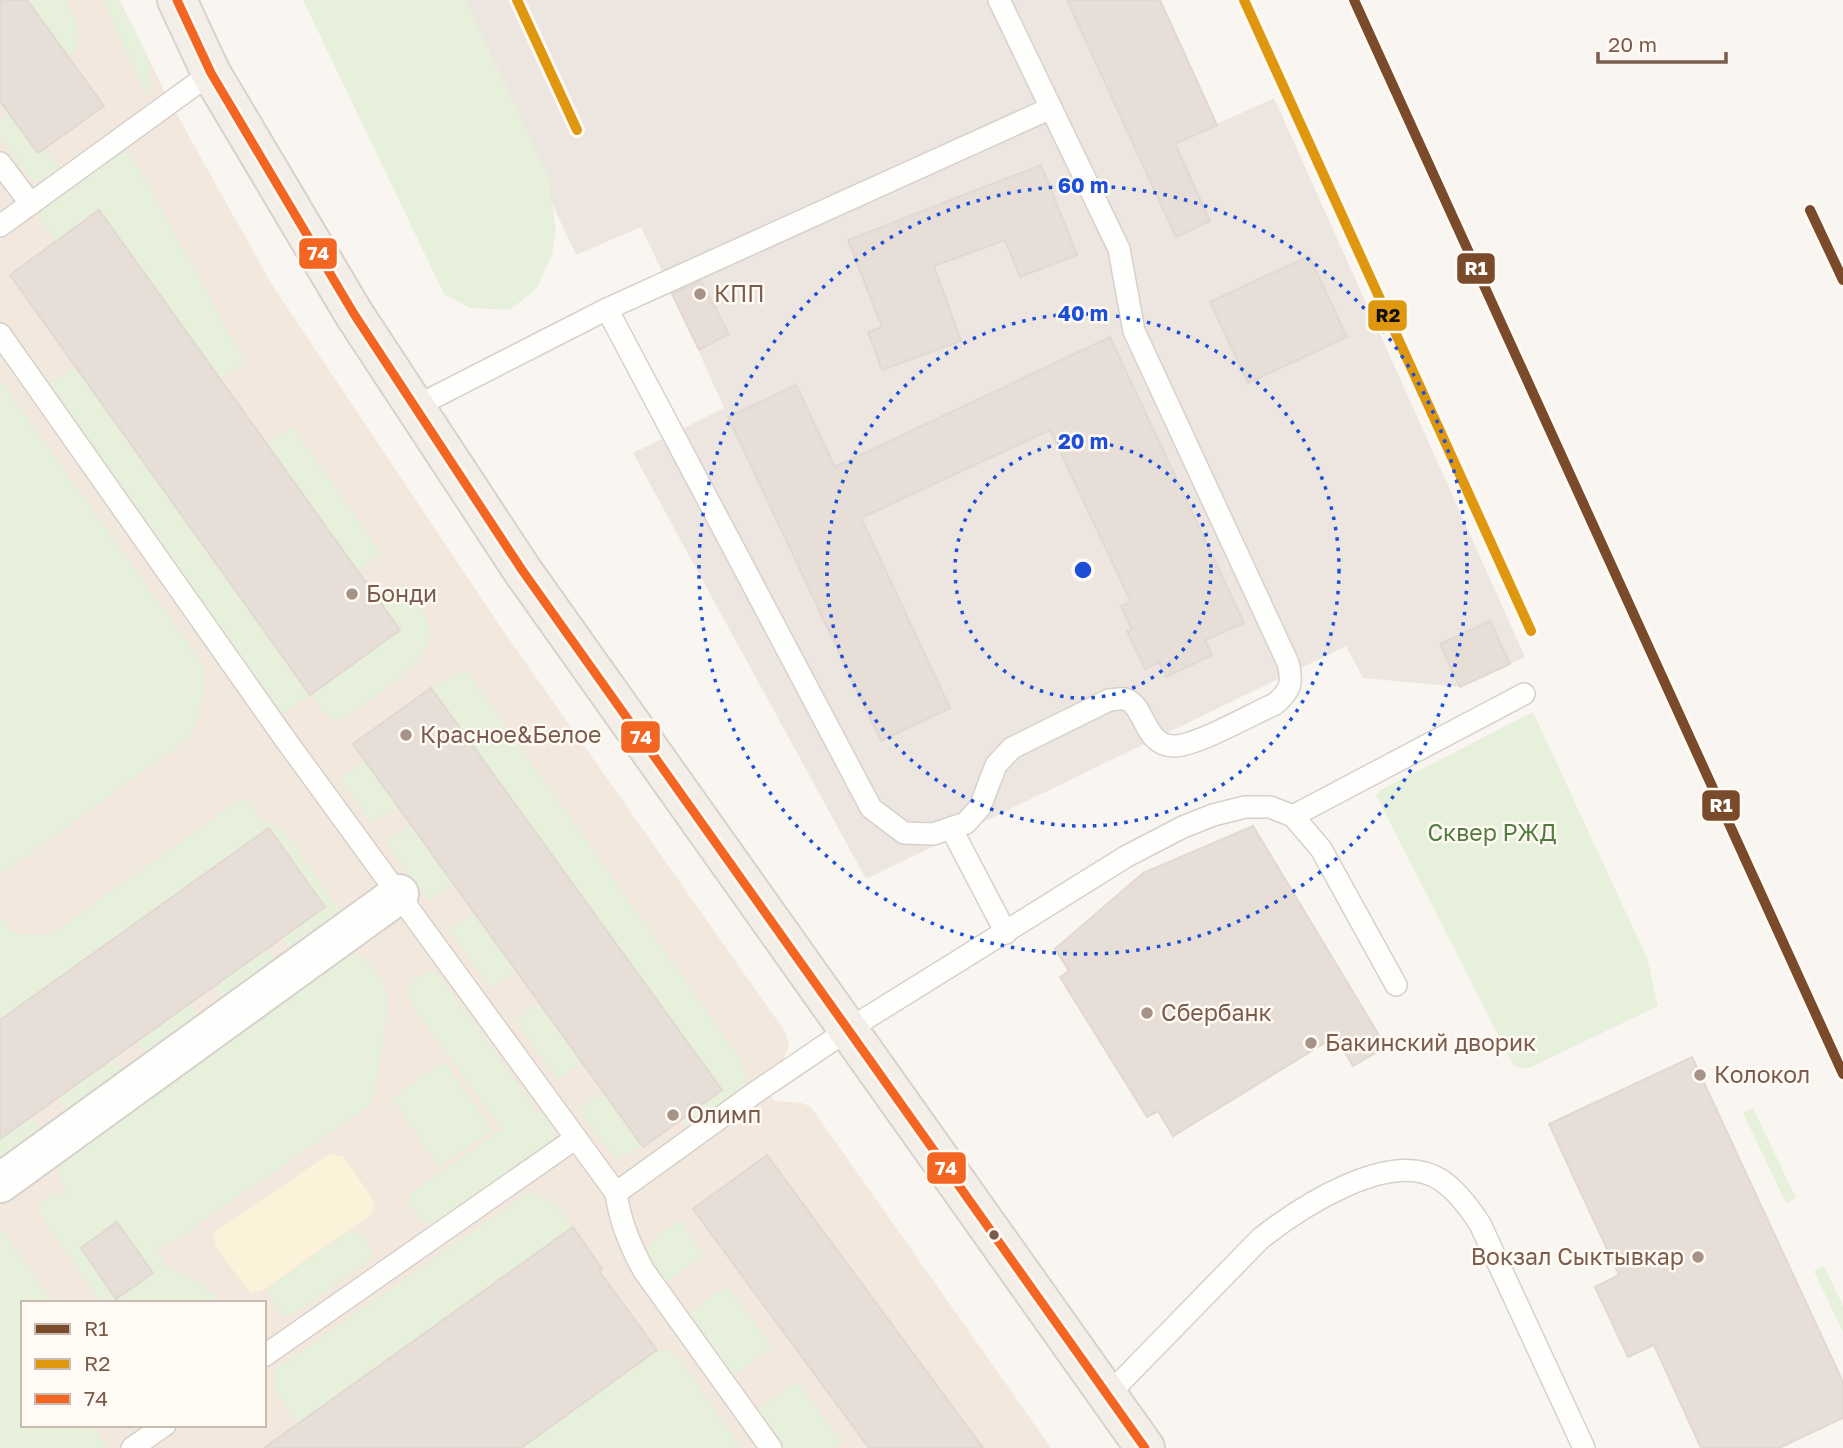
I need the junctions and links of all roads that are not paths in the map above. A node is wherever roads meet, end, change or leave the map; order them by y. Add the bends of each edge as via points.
1 (177, 0) edge
2 (999, 0) edge
3 (211, 74) junction
4 (1051, 108) junction
5 (0, 163) edge
6 (31, 204) junction
7 (0, 226) edge
8 (607, 309) junction
9 (0, 334) edge
10 (415, 407) junction
11 (1524, 694) dead end
12 (1293, 816) junction
13 (951, 828) junction
14 (399, 894) junction
15 (1006, 933) junction
16 (1396, 985) dead end
17 (849, 1029) junction
18 (576, 1139) junction
19 (0, 1183) edge
20 (616, 1193) junction
21 (266, 1355) edge
22 (1108, 1395) junction
23 (161, 1427) edge
24 (132, 1448) edge
25 (771, 1448) edge
26 (1145, 1448) edge
27 (1584, 1448) edge

1 - 3 main road
2 - 4 lane
3 - 6 lane
3 - 10 main road
4 - 8 lane
4 - 13 lane via 1119,248 1134,331 1292,679 1275,704 1187,744 1171,746 1157,740 1135,706 1125,699 1108,700 1012,748 996,765 980,807 966,823
5 - 6 lane
6 - 7 lane
8 - 10 lane
8 - 13 lane via 871,808 904,833 933,834
9 - 14 lane
10 - 17 main road via 522,570
11 - 12 lane
12 - 15 lane via 1270,807 1245,807 1183,827 1127,856
12 - 16 lane via 1321,849
13 - 15 lane
14 - 18 lane
14 - 19 street
15 - 17 lane
17 - 20 lane
17 - 22 main road
18 - 20 lane
18 - 21 lane
20 - 25 lane via 629,1245 644,1271
22 - 26 main road
22 - 27 lane via 1287,1217 1353,1181 1416,1171 1439,1179 1480,1224
23 - 24 lane

